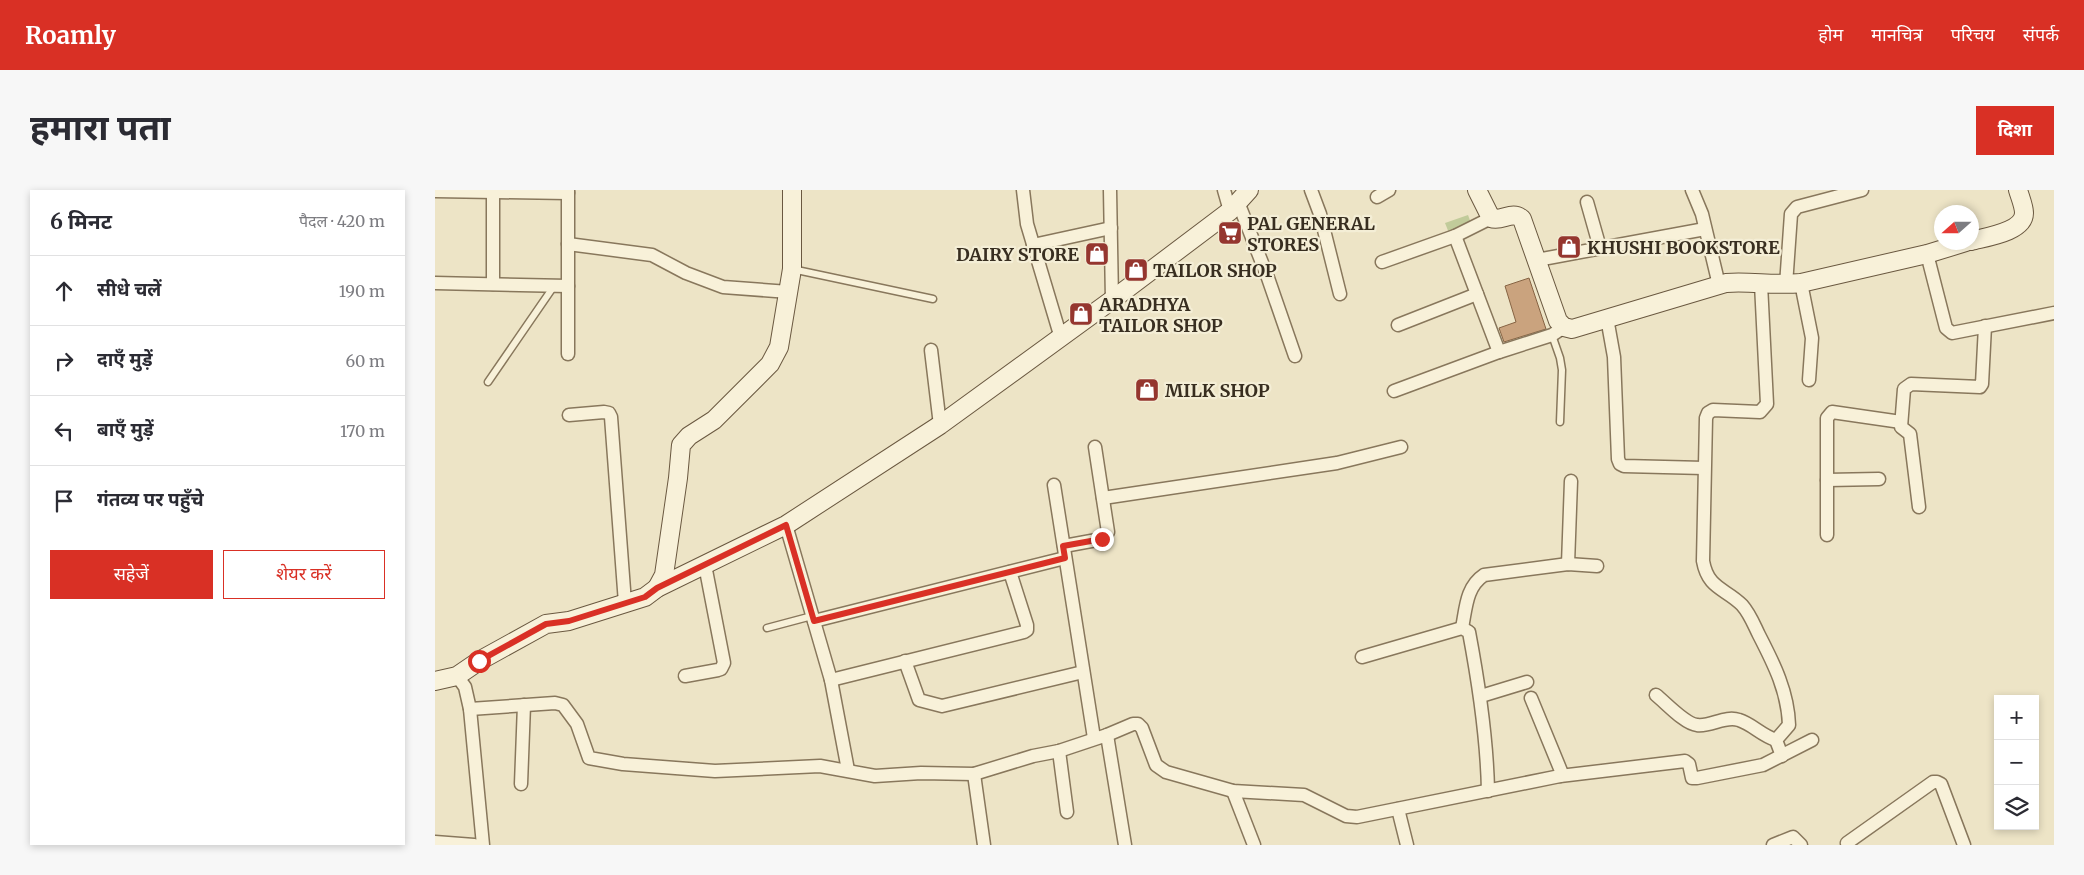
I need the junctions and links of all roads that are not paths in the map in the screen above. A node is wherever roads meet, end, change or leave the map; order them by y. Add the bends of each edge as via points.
1 (792, 190) edge
2 (1023, 190) edge
3 (1110, 190) edge
4 (1224, 190) edge
5 (1311, 190) edge
6 (1389, 190) edge
7 (1477, 190) edge
8 (1692, 190) edge
9 (1862, 190) edge
10 (2018, 190) edge
11 (435, 191) edge
12 (568, 191) edge
13 (493, 192) junction
14 (1377, 198) dead end
15 (1239, 201) edge
16 (1587, 202) dead end
17 (1491, 218) junction
18 (1111, 228) junction
19 (1705, 229) junction
20 (1455, 236) junction
21 (1979, 239) edge
22 (568, 244) junction
23 (1033, 245) junction
24 (1600, 248) junction
25 (1940, 250) edge
26 (1927, 254) junction
27 (1537, 260) junction
28 (1382, 262) dead end
29 (792, 269) junction
30 (435, 283) edge
31 (493, 284) junction
32 (1761, 284) junction
33 (1793, 284) junction
34 (1719, 285) junction
35 (554, 286) junction
36 (568, 286) junction
37 (789, 292) junction
38 (1340, 294) dead end
39 (1477, 294) junction
40 (933, 299) dead end
41 (1112, 300) junction
42 (2054, 313) edge
43 (1607, 318) junction
44 (1398, 325) dead end
45 (1985, 326) junction
46 (1558, 331) junction
47 (1061, 338) junction
48 (931, 350) dead end
49 (1499, 352) junction
50 (568, 354) dead end
51 (1295, 356) dead end
52 (1809, 380) dead end
53 (488, 382) dead end
54 (1394, 391) dead end
55 (569, 415) dead end
56 (1560, 422) dead end
57 (1901, 422) junction
58 (940, 425) junction
59 (1095, 447) dead end
60 (1401, 447) dead end
61 (1704, 468) junction
62 (1879, 479) dead end
63 (1827, 480) junction
64 (1571, 481) dead end
65 (1054, 485) dead end
66 (1103, 498) junction
67 (1919, 507) dead end
68 (786, 525) junction
69 (1827, 535) dead end
70 (1064, 552) junction
71 (1568, 564) junction
72 (705, 565) junction
73 (1597, 566) dead end
74 (1010, 572) junction
75 (657, 588) junction
76 (625, 603) junction
77 (813, 618) junction
78 (767, 628) dead end
79 (1462, 628) junction
80 (1362, 657) dead end
81 (905, 661) junction
82 (1083, 672) junction
83 (457, 676) junction
84 (685, 676) dead end
85 (831, 680) junction
86 (435, 681) edge
87 (1527, 682) dead end
88 (1656, 695) dead end
89 (1481, 696) junction
90 (1531, 698) dead end
91 (524, 706) junction
92 (470, 710) junction
93 (1107, 735) junction
94 (1094, 738) junction
95 (1776, 740) junction
96 (1812, 740) dead end
97 (1059, 751) junction
98 (1782, 756) junction
99 (847, 770) junction
100 (974, 774) junction
101 (1560, 776) junction
102 (521, 784) dead end
103 (1233, 791) junction
104 (1488, 791) junction
105 (1398, 809) junction
106 (1067, 812) dead end
107 (435, 842) edge
108 (1846, 844) edge
109 (1960, 844) edge
110 (474, 845) edge
111 (483, 845) edge
112 (984, 845) edge
113 (1125, 845) edge
114 (1254, 845) edge
115 (1407, 845) edge
116 (1773, 845) edge
117 (1801, 845) edge

1 - 29 street
2 - 23 street
3 - 18 street
4 - 15 street
5 - 38 street
6 - 14 street
7 - 17 street
8 - 19 street
9 - 33 street via 1793,209
10 - 21 street via 2024,214 2022,223 2016,228
11 - 13 street
12 - 13 street
12 - 22 street
13 - 31 street
15 - 41 street
15 - 51 street
16 - 24 street
17 - 20 street
17 - 27 street via 1518,215
18 - 23 street
18 - 41 street
19 - 24 street
19 - 34 street
20 - 28 street
20 - 39 street
22 - 36 street
22 - 37 street via 652,255 723,287
23 - 47 street
24 - 27 street
25 - 26 street
26 - 33 street
26 - 45 street via 1946,328 1952,333
27 - 46 street via 1559,321
29 - 37 street
29 - 40 lane
30 - 31 street
31 - 35 street
32 - 33 street
32 - 34 street
32 - 61 street via 1767,404 1760,412 1713,410 1708,413
33 - 52 street via 1811,338
34 - 43 street
35 - 36 street
35 - 53 lane
36 - 50 street
37 - 75 street via 779,347 770,364 715,420 689,436 681,445 664,576
39 - 44 street
39 - 49 street
41 - 47 street
42 - 45 street
43 - 46 street
43 - 61 street via 1615,357 1620,464
45 - 57 street via 1982,384 1979,387 1907,385
46 - 49 street
46 - 56 lane via 1562,370
47 - 58 street
48 - 58 street
49 - 54 street
55 - 76 street via 604,412 611,417
57 - 63 street via 1829,414
57 - 67 street via 1901,429 1909,434
58 - 68 street
59 - 66 street
60 - 66 street via 1337,463
61 - 95 street via 1705,570 1713,584 1746,611 1781,679 1789,725
62 - 63 street
63 - 69 street
64 - 71 street
65 - 70 street
66 - 70 street via 1106,536
68 - 72 street
68 - 77 street
70 - 74 street
70 - 82 street
71 - 73 street
71 - 79 street via 1484,575 1469,592
72 - 75 street
72 - 84 street via 723,663 718,670
74 - 77 street
74 - 81 street via 1027,630
75 - 76 street via 645,597
76 - 83 street via 569,621 546,624
77 - 78 lane
77 - 85 street
79 - 80 street
79 - 89 street via 1469,632
81 - 82 street via 919,700 942,706
81 - 85 street
82 - 94 street
83 - 86 street
83 - 92 street via 465,687
85 - 99 street
87 - 89 street
88 - 95 street via 1690,723 1703,725 1738,719
89 - 104 street
90 - 101 street via 1561,771
91 - 92 street
91 - 99 street via 563,705 577,724 587,755 593,760 715,771 820,766
91 - 102 street
92 - 111 street
93 - 94 street
93 - 103 street via 1138,724 1160,770
93 - 113 street
94 - 97 street
95 - 98 street
96 - 98 street
97 - 100 street
97 - 106 street
98 - 101 street via 1750,769 1697,778 1692,778 1689,764 1685,761
99 - 100 street via 875,776
100 - 112 street
101 - 104 street
103 - 105 street via 1304,795 1340,813 1357,817
103 - 114 street
104 - 105 street
105 - 115 street
107 - 110 street
108 - 109 street via 1933,782 1941,784
116 - 117 street via 1793,837

